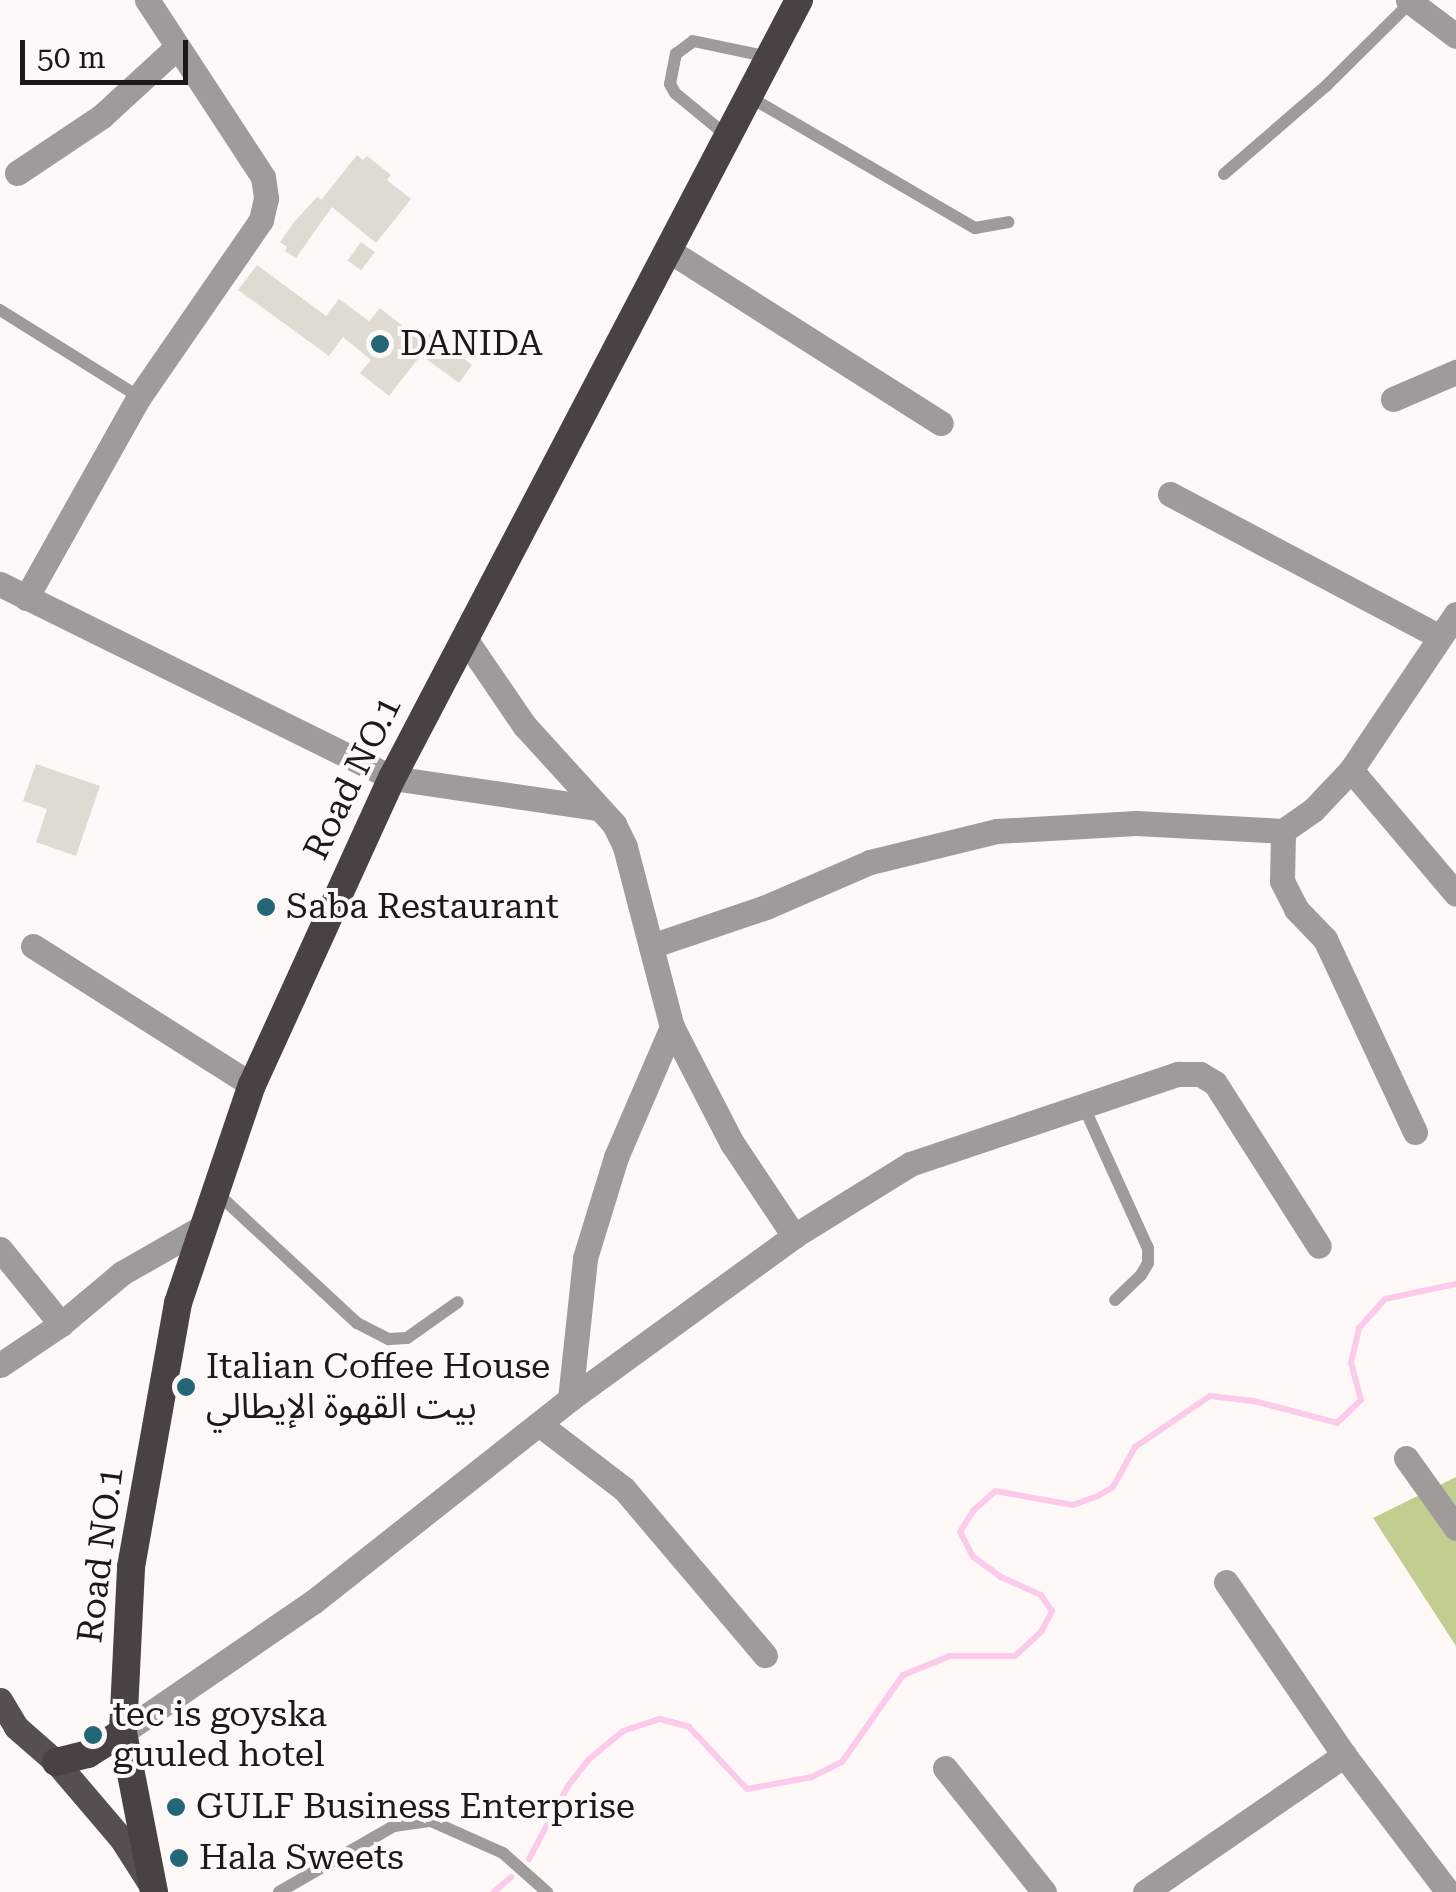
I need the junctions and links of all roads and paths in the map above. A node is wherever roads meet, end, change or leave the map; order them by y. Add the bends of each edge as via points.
1 (147, 0) edge
2 (799, 0) edge
3 (1409, 1) edge
4 (1456, 36) edge
5 (176, 47) junction
6 (769, 57) junction
7 (748, 96) junction
8 (726, 135) junction
9 (17, 172) dead end
10 (1224, 174) dead end
11 (1008, 222) dead end
12 (668, 250) junction
13 (0, 310) edge
14 (1456, 372) edge
15 (139, 397) junction
16 (1393, 399) dead end
17 (942, 422) dead end
18 (1170, 494) dead end
19 (0, 584) edge
20 (26, 598) junction
21 (1456, 614) edge
22 (1438, 636) junction
23 (464, 637) junction
24 (1351, 770) junction
25 (392, 778) junction
26 (598, 808) junction
27 (1282, 831) junction
28 (1456, 894) edge
29 (34, 946) dead end
30 (651, 946) junction
31 (672, 1027) junction
32 (252, 1084) junction
33 (1083, 1105) junction
34 (1416, 1132) dead end
35 (216, 1192) junction
36 (204, 1226) junction
37 (794, 1236) junction
38 (1319, 1246) dead end
39 (0, 1248) edge
40 (1115, 1300) dead end
41 (458, 1302) dead end
42 (61, 1324) junction
43 (0, 1366) edge
44 (570, 1399) junction
45 (539, 1424) junction
46 (1406, 1458) dead end
47 (1456, 1528) edge
48 (1226, 1582) dead end
49 (766, 1655) dead end
50 (0, 1700) edge
51 (123, 1732) junction
52 (1344, 1755) junction
53 (56, 1762) junction
54 (946, 1768) dead end
55 (152, 1887) edge
56 (280, 1892) edge
57 (547, 1892) edge
58 (1044, 1892) edge
59 (1145, 1892) edge
60 (1448, 1892) edge

1 - 5 street
2 - 6 highway, Road NO.1
3 - 4 street
3 - 10 lane via 1326,86
5 - 9 street via 102,116
5 - 15 street via 263,177 266,198 261,220
6 - 7 highway, Road NO.1
6 - 8 lane via 693,41 676,54 674,93
7 - 8 highway, Road NO.1
7 - 11 lane via 975,228
8 - 12 highway, Road NO.1
12 - 17 street
12 - 23 highway, Road NO.1
13 - 15 lane
14 - 16 street
15 - 20 street
18 - 22 street
19 - 20 street
20 - 25 street
21 - 22 street
22 - 24 street
23 - 25 highway, Road NO.1
23 - 26 street via 524,725
24 - 27 street
24 - 28 street
25 - 26 street
25 - 32 highway, Road NO.1
26 - 30 street via 626,847
27 - 30 street via 1136,823 997,831 870,862
27 - 34 street via 1282,881 1296,909 1325,939
29 - 32 street
30 - 31 street
31 - 37 street via 732,1143
31 - 44 street via 616,1157 585,1258
32 - 35 highway, Road NO.1
33 - 37 street via 910,1164
33 - 38 street via 1178,1074 1200,1074 1216,1083
33 - 40 lane via 1148,1248 1148,1263
35 - 36 highway, Road NO.1
35 - 41 lane via 357,1323 389,1339 406,1338
36 - 42 street via 122,1273
36 - 51 highway, Road NO.1 via 178,1303 131,1567
37 - 44 street
39 - 42 street
42 - 43 street
44 - 45 street
45 - 49 street via 624,1488
45 - 51 street via 313,1602
46 - 47 street
48 - 52 street
50 - 53 main road via 16,1727
51 - 53 highway via 88,1754
51 - 55 highway, Road NO.1
52 - 59 street
52 - 60 street
53 - 55 main road via 121,1838
54 - 58 street
56 - 57 lane via 394,1826 430,1822 503,1853

